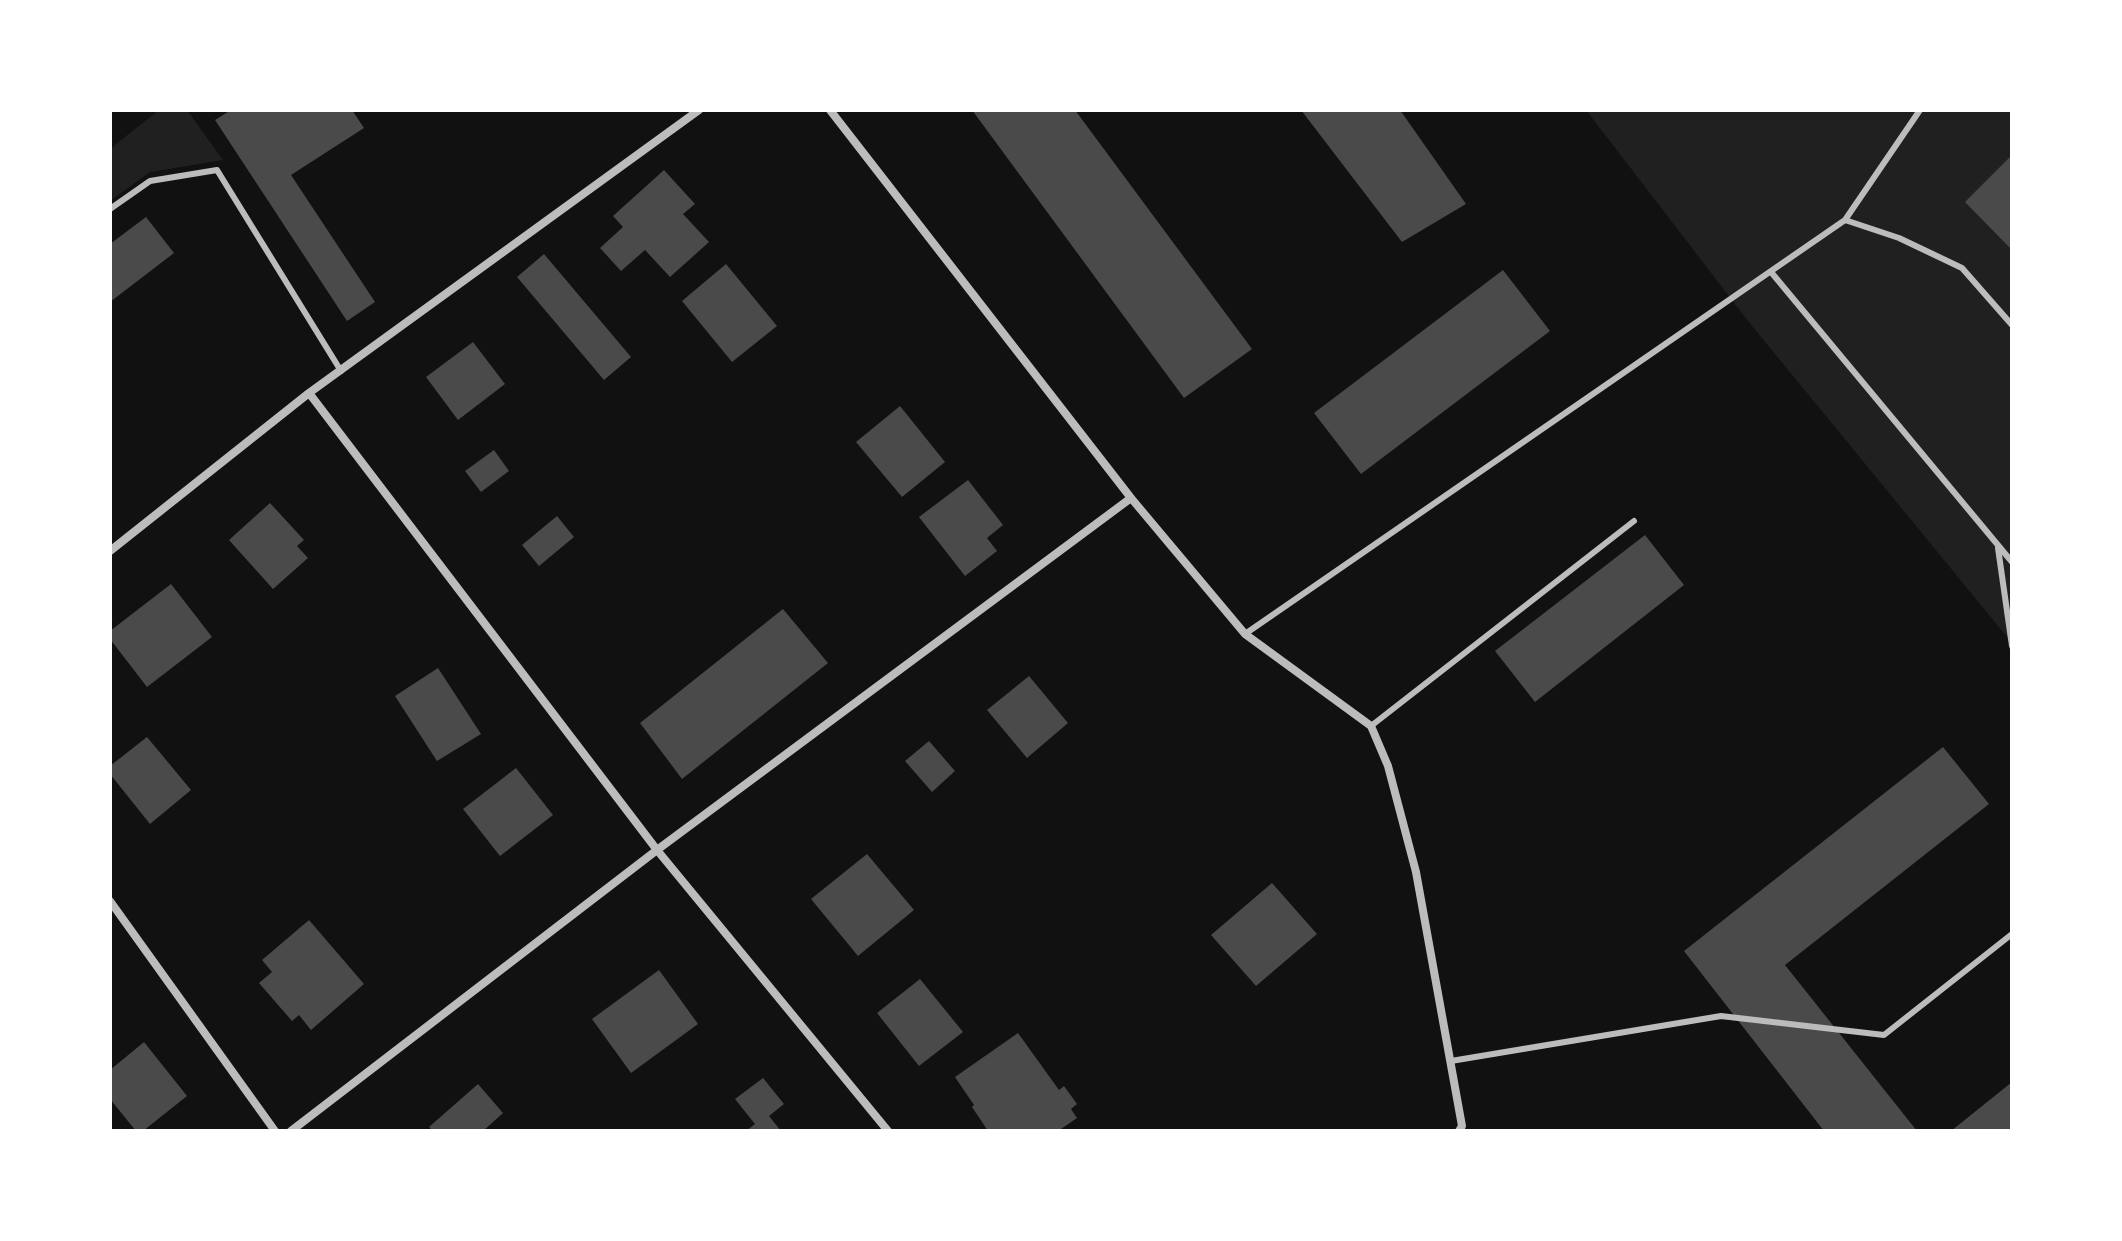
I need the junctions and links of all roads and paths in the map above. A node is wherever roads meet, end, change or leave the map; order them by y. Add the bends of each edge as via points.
1 (699, 110) edge
2 (830, 110) edge
3 (1920, 110) edge
4 (110, 209) edge
5 (1845, 220) junction
6 (1771, 272) junction
7 (2012, 325) edge
8 (341, 371) junction
9 (309, 393) junction
10 (1131, 498) junction
11 (1634, 521) dead end
12 (1997, 544) junction
13 (110, 551) edge
14 (2012, 562) edge
15 (1245, 634) junction
16 (2012, 646) edge
17 (1371, 726) junction
18 (657, 850) junction
19 (110, 901) edge
20 (2012, 934) edge
21 (1451, 1061) junction
22 (275, 1131) edge
23 (291, 1131) edge
24 (888, 1131) edge
25 (1459, 1131) edge

1 - 8 street
2 - 10 street
3 - 5 lane
4 - 8 lane via 150,181 217,170
5 - 6 lane
5 - 7 lane via 1962,268
6 - 12 lane
6 - 15 lane
8 - 9 street
9 - 13 street
9 - 18 street
10 - 15 street
10 - 18 street
11 - 17 lane
12 - 14 lane
12 - 16 lane
15 - 17 street
17 - 21 street via 1388,766 1416,872
18 - 23 street
18 - 24 street
19 - 22 street
20 - 21 lane via 1884,1035 1721,1016
21 - 25 street

